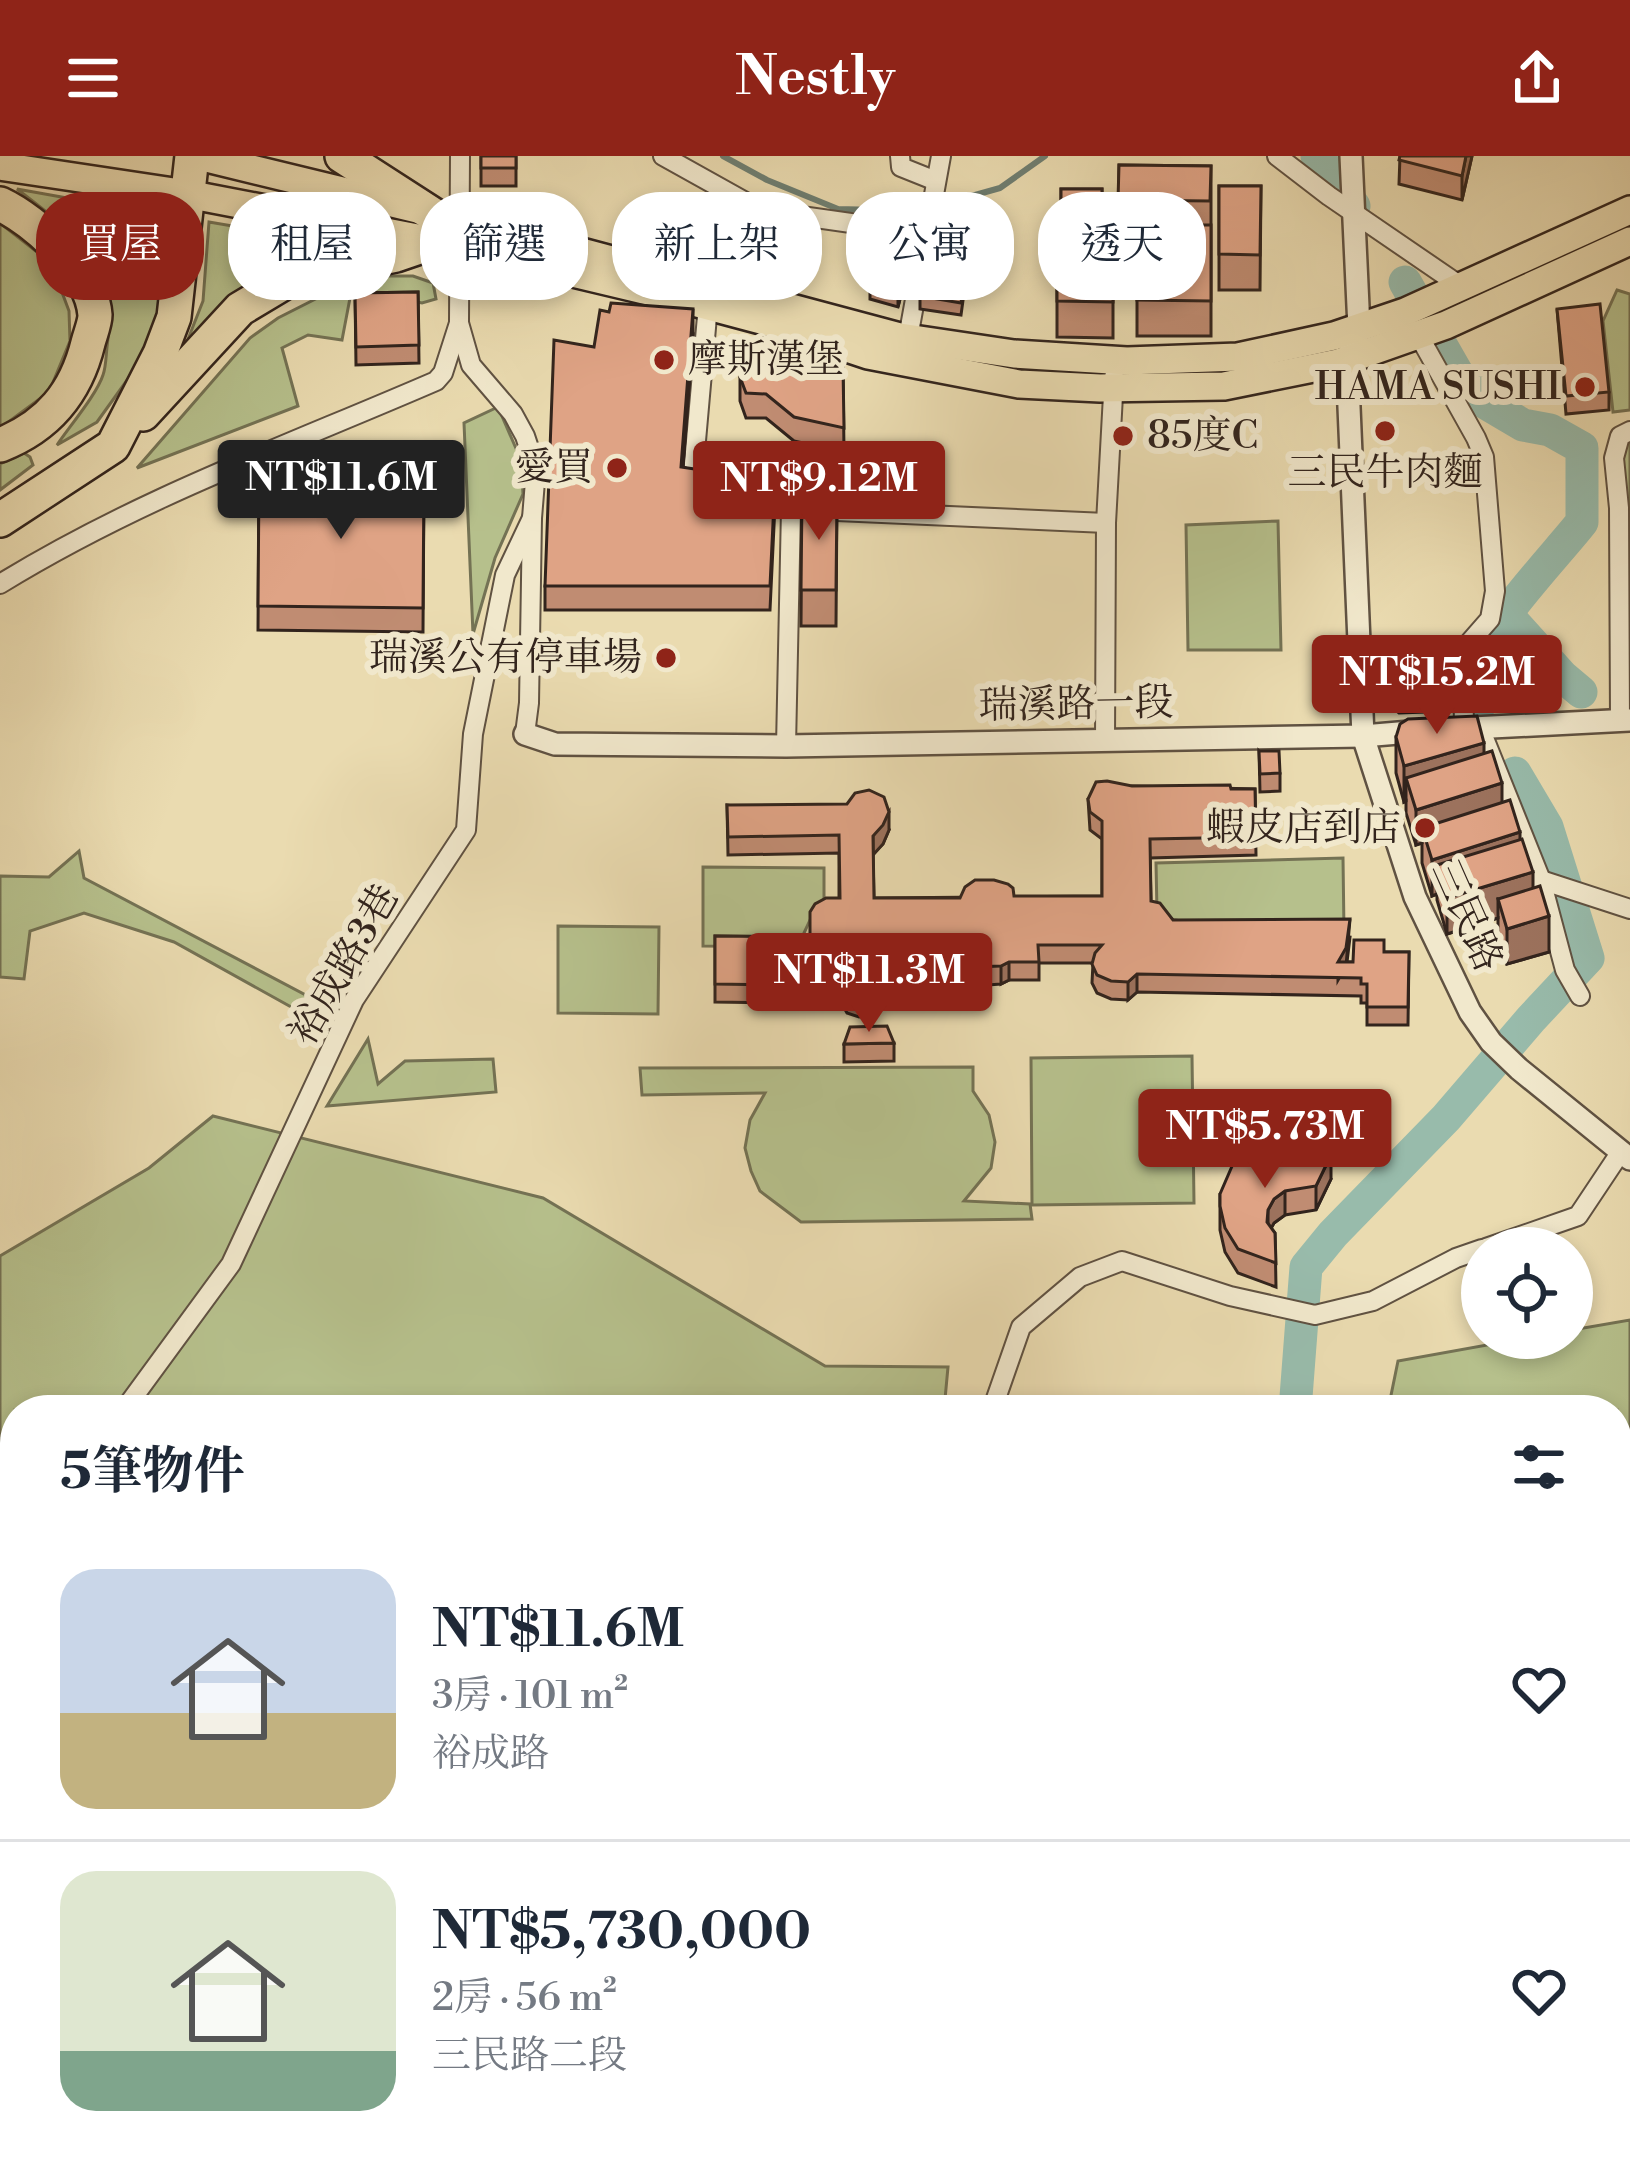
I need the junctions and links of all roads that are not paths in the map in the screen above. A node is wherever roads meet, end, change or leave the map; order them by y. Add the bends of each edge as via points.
1 (195, 156) edge
2 (342, 156) edge
3 (460, 156) edge
4 (663, 156) edge
5 (940, 156) edge
6 (1277, 156) edge
7 (1351, 156) edge
8 (896, 160) edge
9 (0, 166) edge
10 (935, 185) junction
11 (174, 192) edge
12 (187, 192) edge
13 (454, 192) edge
14 (933, 192) edge
15 (204, 196) edge
16 (0, 204) edge
17 (1630, 210) edge
18 (420, 211) edge
19 (1354, 213) junction
20 (420, 222) edge
21 (846, 222) edge
22 (420, 226) edge
23 (1630, 241) edge
24 (420, 243) edge
25 (588, 263) edge
26 (588, 271) edge
27 (177, 300) edge
28 (456, 300) edge
29 (913, 300) edge
30 (1450, 303) junction
31 (708, 305) junction
32 (459, 323) junction
33 (1412, 324) junction
34 (1359, 328) junction
35 (908, 338) junction
36 (1347, 359) junction
37 (1114, 360) junction
38 (1113, 389) junction
39 (1630, 431) edge
40 (0, 445) edge
41 (113, 446) junction
42 (791, 509) junction
43 (532, 518) junction
44 (0, 520) edge
45 (1106, 523) junction
46 (0, 584) edge
47 (1625, 720) edge
48 (1472, 728) junction
49 (525, 734) joint
50 (1363, 736) junction
51 (1105, 741) junction
52 (786, 746) junction
53 (1541, 880) junction
54 (1630, 909) edge
55 (1580, 996) dead end
56 (1625, 1156) edge
57 (1547, 1227) edge
58 (1461, 1256) edge
59 (135, 1395) edge
60 (997, 1395) edge

1 - 12 highway
1 - 20 main road
2 - 18 highway
3 - 13 street, 裕成路3巷
4 - 21 street via 760,209
5 - 10 street
6 - 19 street
7 - 19 street
8 - 10 street
9 - 11 main road
10 - 14 street
15 - 22 main road
16 - 40 highway via 62,249 95,316 80,374 55,412
17 - 30 main road
19 - 30 street
19 - 34 street
23 - 30 main road
24 - 41 highway via 295,275 240,309
25 - 35 main road
26 - 31 main road
27 - 41 highway via 160,354
28 - 32 street, 裕成路3巷
29 - 35 street
30 - 33 main road
31 - 38 main road via 868,356 1019,384
31 - 42 street via 692,486
32 - 43 street, 裕成路3巷 via 471,365 525,436 536,469
32 - 46 street via 436,381 160,497
33 - 34 main road
33 - 36 main road
33 - 48 street via 1484,457 1495,591 1490,619 1463,662
34 - 36 street
34 - 37 main road via 1238,357
35 - 37 main road
36 - 38 main road via 1224,386
36 - 50 street, 三民路
37 - 38 street
38 - 45 street
39 - 47 street via 1614,458
41 - 44 highway
42 - 45 street
42 - 52 street
43 - 49 street, 裕成路3巷
43 - 59 street, 裕成路3巷 via 506,575 473,734 466,830 354,1000 231,1264
45 - 51 street
47 - 48 street, 瑞溪路一段
48 - 50 street, 瑞溪路一段
48 - 53 street
49 - 52 street, 瑞溪路一段 via 555,745
50 - 51 street, 瑞溪路一段
50 - 56 street, 三民路 via 1415,897 1470,1012 1519,1070
51 - 52 street, 瑞溪路一段
53 - 54 street
53 - 55 street
56 - 57 street via 1578,1216
58 - 60 street via 1373,1301 1315,1315 1122,1261 1080,1277 1021,1328

